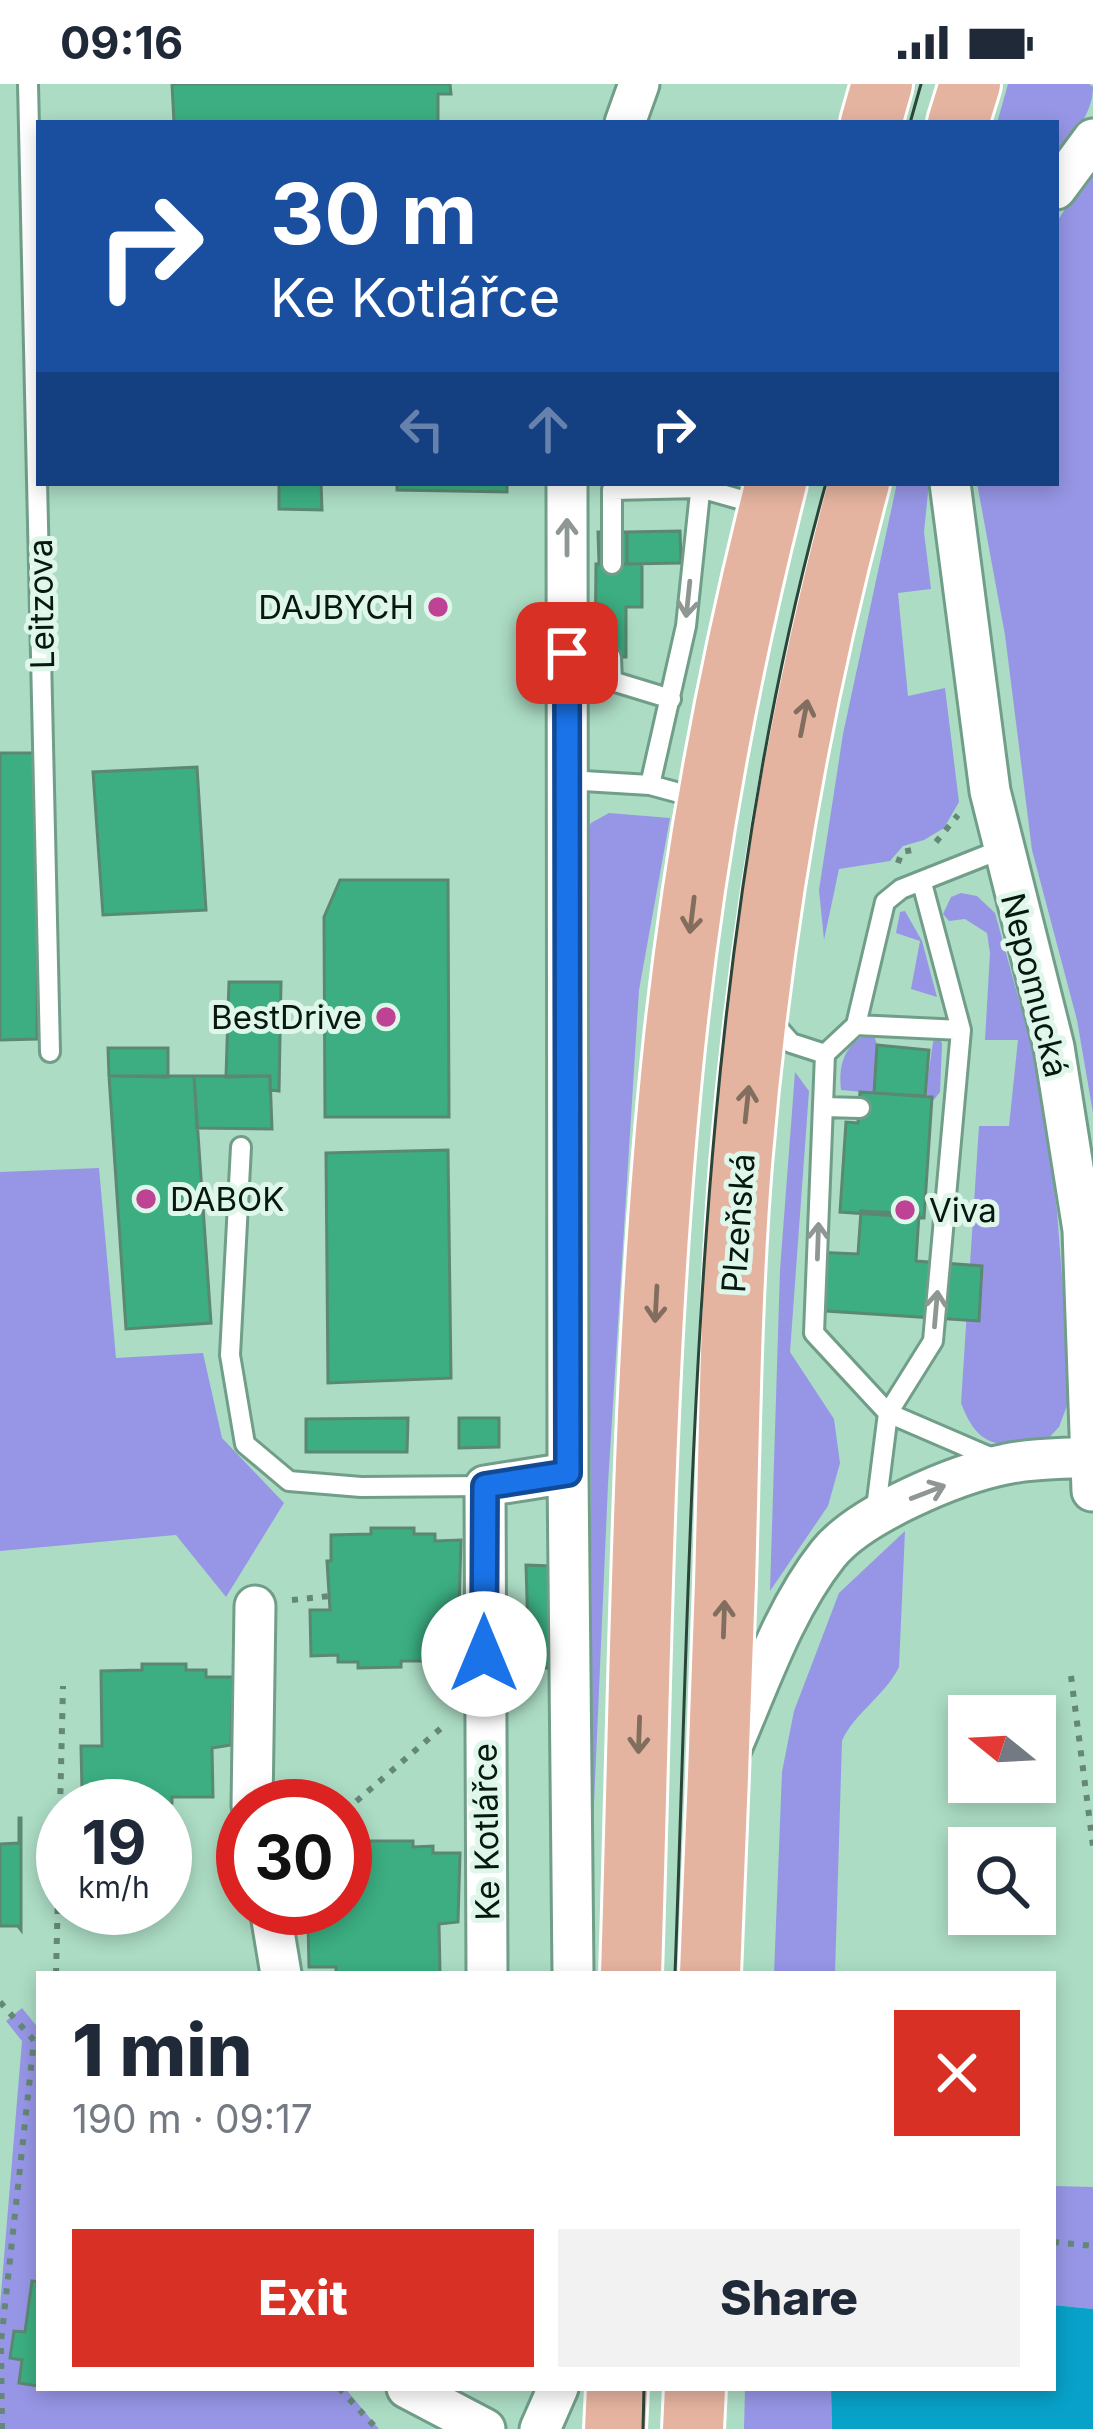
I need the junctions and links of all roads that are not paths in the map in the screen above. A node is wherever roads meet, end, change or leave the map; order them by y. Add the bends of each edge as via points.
1 (28, 84) edge
2 (638, 84) edge
3 (882, 84) edge
4 (970, 84) edge
5 (626, 120) edge
6 (872, 120) edge
7 (959, 120) edge
8 (1093, 139) edge
9 (1059, 185) edge
10 (36, 436) edge
11 (37, 486) edge
12 (567, 486) edge
13 (682, 486) edge
14 (700, 486) edge
15 (704, 486) edge
16 (858, 486) edge
17 (950, 486) edge
18 (773, 496) edge
19 (612, 564) dead end
20 (611, 657) dead end
21 (670, 699) junction
22 (567, 780) junction
23 (650, 785) junction
24 (709, 800) junction
25 (1002, 849) junction
26 (922, 883) junction
27 (758, 1004) junction
28 (856, 1024) junction
29 (962, 1030) junction
30 (50, 1052) dead end
31 (825, 1054) junction
32 (824, 1107) junction
33 (860, 1108) dead end
34 (931, 1113) dead end
35 (954, 1114) junction
36 (241, 1147) dead end
37 (888, 1413) junction
38 (1005, 1464) junction
39 (568, 1473) junction
40 (1090, 1474) edge
41 (485, 1486) junction
42 (875, 1516) junction
43 (266, 1604) road end
44 (718, 1778) junction
45 (253, 1779) edge
46 (274, 1935) edge
47 (280, 1971) edge
48 (487, 1971) edge
49 (573, 1971) edge
50 (631, 1971) edge
51 (710, 1971) edge
52 (413, 2391) edge
53 (557, 2391) edge
54 (617, 2391) edge
55 (695, 2391) edge
56 (485, 2429) edge
57 (540, 2429) edge
58 (615, 2429) edge
59 (694, 2429) edge

1 - 10 lane, Leitzova
2 - 5 street
3 - 6 main road
4 - 7 main road
8 - 9 street
11 - 30 lane, Leitzova
22 -> 12 street
13 - 19 lane via 612,490
14 -> 21 lane
15 - 18 lane
27 -> 16 main road, Plzeňská via 818,645
17 - 25 street, Nepomucká
18 - 24 main road
20 - 21 lane via 613,681
21 - 23 lane
22 - 23 lane
22 - 39 street
23 - 24 lane
24 -> 50 main road via 663,1169
25 - 26 lane
25 - 40 street, Nepomucká via 1054,1047 1083,1230
26 - 28 lane via 885,902
26 - 29 lane
27 - 31 lane via 791,1043
44 -> 27 main road, Plzeňská via 733,1289
28 - 29 lane
28 - 31 lane
29 - 35 lane
31 - 32 lane
32 - 33 lane
37 -> 32 lane via 814,1333
34 - 35 lane
37 -> 35 lane via 933,1341
36 - 41 lane via 230,1355 245,1444 289,1481
37 - 38 lane
37 - 42 lane
38 - 40 street
42 -> 38 street
39 - 41 street
39 - 49 street
41 - 48 street, Ke Kotlářce
42 - 44 street via 830,1551 795,1605
43 - 45 street
44 - 51 main road, Plzeňská
46 - 47 street
52 - 56 street
53 - 57 street
54 - 58 main road
55 - 59 main road

